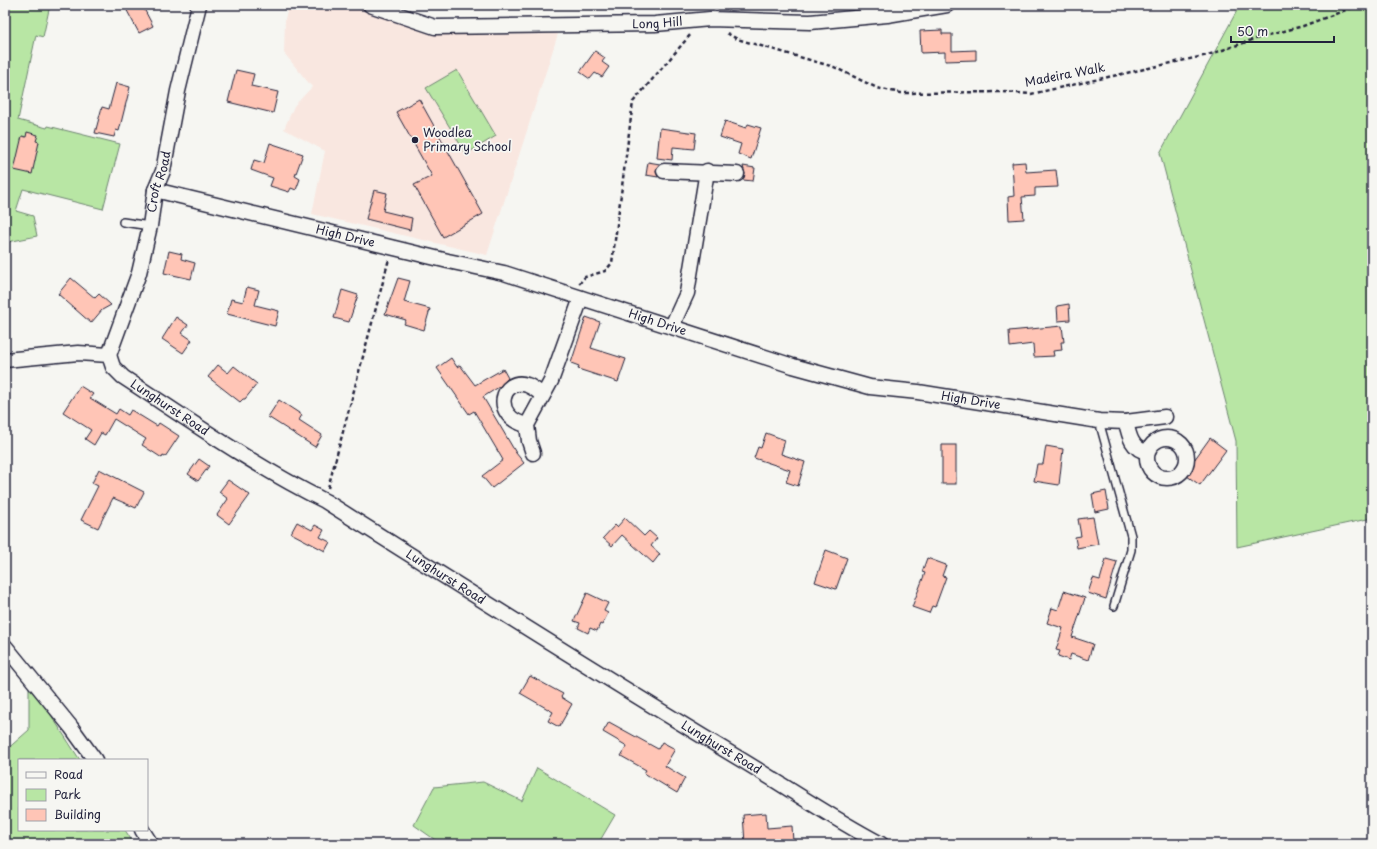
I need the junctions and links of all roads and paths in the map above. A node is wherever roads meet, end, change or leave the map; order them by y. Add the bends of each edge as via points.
1 (199, 5) edge
2 (370, 5) edge
3 (947, 5) edge
4 (1359, 5) edge
5 (707, 19) junction
6 (664, 171) dead end
7 (707, 171) junction
8 (737, 174) dead end
9 (155, 190) junction
10 (123, 222) dead end
11 (150, 226) junction
12 (392, 247) junction
13 (577, 296) junction
14 (672, 326) junction
15 (109, 355) junction
16 (5, 360) edge
17 (543, 395) junction
18 (1165, 417) dead end
19 (1099, 421) junction
20 (1126, 422) junction
21 (527, 425) junction
22 (1148, 452) dead end
23 (533, 453) dead end
24 (325, 501) junction
25 (1114, 606) dead end
26 (5, 646) edge
27 (94, 759) edge
28 (143, 831) edge
29 (151, 844) edge
30 (881, 844) edge

1 - 9 street, Croft Road via 178,91 163,172
2 - 5 street, Long Hill via 436,27 656,24
3 - 5 street, Long Hill via 887,15 810,22
4 - 5 path, Madeira Walk via 1303,26 1208,55 1031,94 901,93 876,88 834,67 737,39 715,27
5 - 13 path via 633,102 612,264 605,271 585,277
6 - 7 street
7 - 8 street
7 - 14 street via 687,293
9 - 11 street, Croft Road
9 - 12 street, High Drive
10 - 11 lane
11 - 15 street, Croft Road via 139,273
12 - 13 street, High Drive via 504,273
12 - 24 path
13 - 14 street, High Drive
13 - 17 street via 552,381
14 - 19 street, High Drive via 793,366 870,387 918,392
15 - 16 street via 78,353
15 - 24 street, Lunghurst Road via 113,367 123,377 286,481
17 - 21 street
17 - 21 street via 527,385 520,384 505,392 505,411 518,423
18 - 20 street, High Drive
19 - 20 street, High Drive
19 - 25 lane via 1131,536 1131,550
20 - 22 street via 1132,444 1140,451
21 - 23 street
24 - 30 street, Lunghurst Road via 622,689 749,764 850,828
26 - 27 street
28 - 29 street

